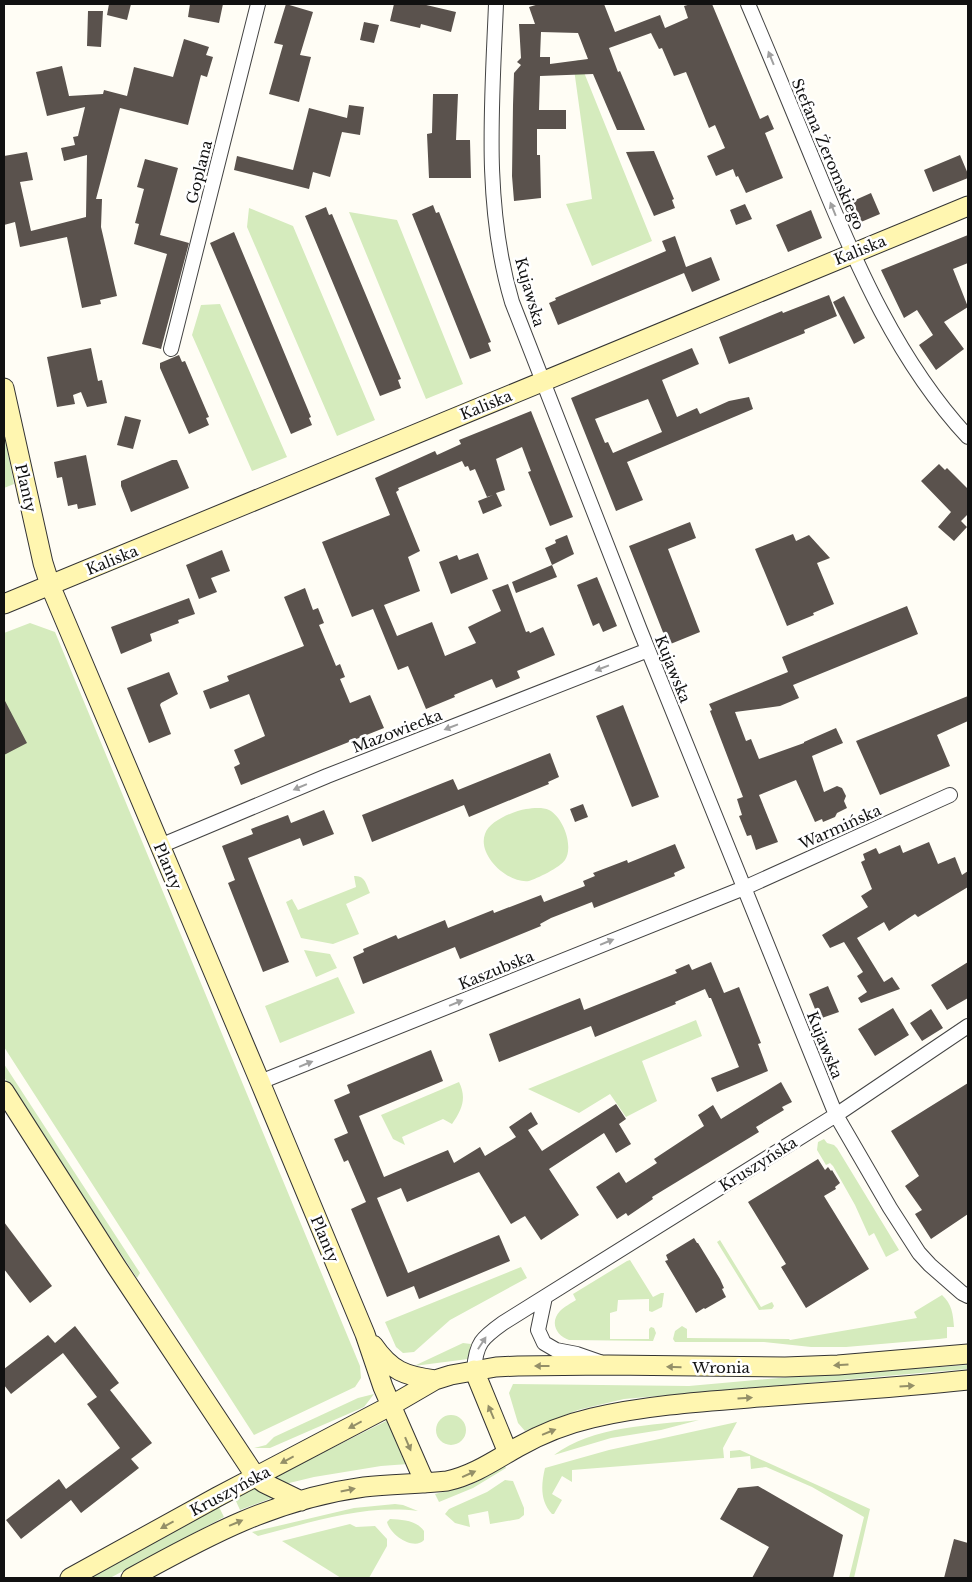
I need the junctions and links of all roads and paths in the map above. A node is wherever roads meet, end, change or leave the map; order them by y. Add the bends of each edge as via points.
1 (258, 4) edge
2 (496, 4) edge
3 (748, 4) edge
4 (968, 206) edge
5 (852, 253) junction
6 (171, 349) dead end
7 (543, 382) junction
8 (4, 388) edge
9 (968, 437) edge
10 (50, 585) junction
11 (4, 604) edge
12 (648, 650) junction
13 (950, 795) dead end
14 (160, 846) junction
15 (744, 888) junction
16 (968, 1026) edge
17 (260, 1082) junction
18 (4, 1091) edge
19 (836, 1115) junction
20 (968, 1296) edge
21 (544, 1297) junction
22 (365, 1334) junction
23 (968, 1354) edge
24 (608, 1365) junction
25 (474, 1370) junction
26 (436, 1380) junction
27 (968, 1380) edge
28 (392, 1405) junction
29 (508, 1453) junction
30 (256, 1477) junction
31 (425, 1483) junction
32 (300, 1501) junction
33 (70, 1578) edge
34 (131, 1578) edge

1 - 6 street, Goplana
2 - 7 street, Kujawska via 492,192 511,297
5 -> 3 street, Stefana Żeromskiego
4 - 5 street, Kaliska
5 - 7 street, Kaliska
5 - 9 street, Stefana Żeromskiego via 917,373
7 - 10 street, Kaliska
7 - 12 street, Kujawska
8 - 10 street, Planty
10 - 11 street, Kaliska
10 - 14 street, Planty
12 -> 14 street, Mazowiecka via 327,776
12 - 15 street, Kujawska
13 - 15 street, Warmińska
14 - 17 street, Planty
17 -> 15 street, Kaszubska
15 - 19 street, Kujawska
16 - 19 street, Kruszyńska
17 - 22 street, Planty
18 - 30 street
19 - 20 street, Kujawska via 919,1253
19 - 21 street, Kruszyńska
21 - 24 street via 538,1330 544,1343 556,1350
25 -> 21 street, Kruszyńska via 475,1356 489,1333
22 - 26 street, Planty via 389,1365 405,1374
22 - 28 street, Planty
23 -> 24 street, Wronia via 785,1367
24 -> 25 street, Wronia
25 - 26 street, Wronia
29 -> 25 street
26 - 28 street, Kruszyńska
29 -> 27 street, Wronia via 545,1433 575,1422 632,1410
28 -> 30 street, Kruszyńska
28 -> 31 street, Planty
31 -> 29 street, Wronia via 461,1478
30 - 32 street
30 -> 33 street, Kruszyńska
32 -> 31 street, Kruszyńska via 364,1487
34 -> 32 street, Kruszyńska via 232,1525

